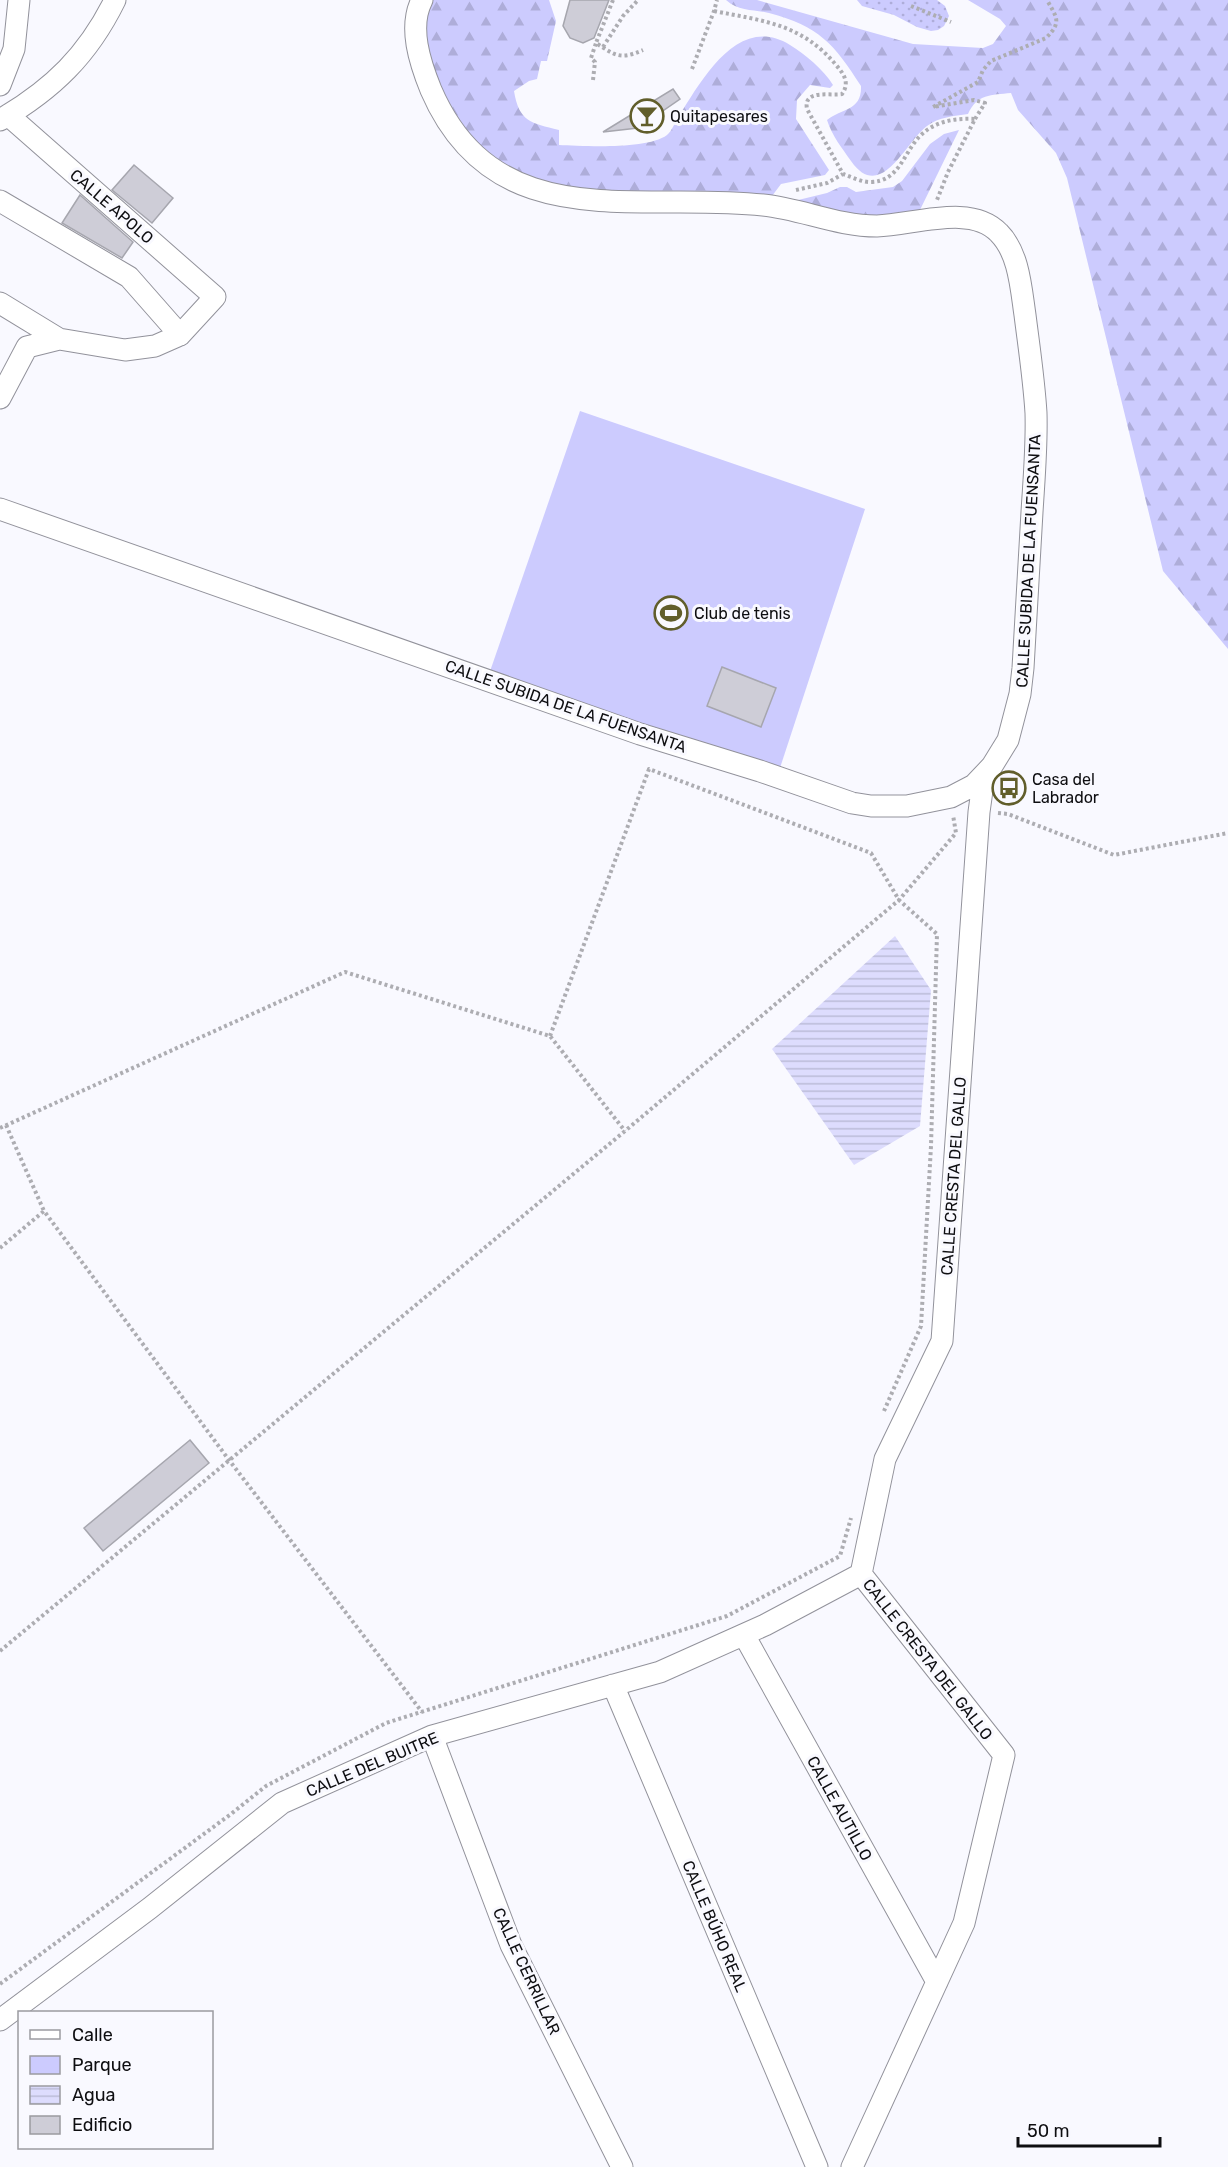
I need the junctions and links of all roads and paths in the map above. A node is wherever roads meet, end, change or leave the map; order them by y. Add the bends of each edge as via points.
1 (20, 0) edge
2 (115, 0) edge
3 (422, 0) edge
4 (613, 0) edge
5 (638, 0) edge
6 (717, 0) edge
7 (1047, 0) edge
8 (911, 6) dead end
9 (714, 11) junction
10 (951, 22) dead end
11 (596, 43) junction
12 (603, 48) junction
13 (643, 50) dead end
14 (692, 69) dead end
15 (592, 80) dead end
16 (0, 85) edge
17 (4, 117) edge
18 (975, 119) junction
19 (843, 174) junction
20 (0, 201) edge
21 (781, 208) junction
22 (931, 220) junction
23 (0, 303) edge
24 (180, 335) junction
25 (59, 339) junction
26 (0, 398) edge
27 (0, 509) edge
28 (984, 776) junction
29 (951, 796) junction
30 (979, 812) junction
31 (1228, 833) edge
32 (899, 900) junction
33 (550, 1036) junction
34 (6, 1125) junction
35 (0, 1128) edge
36 (625, 1131) junction
37 (44, 1211) junction
38 (0, 1248) edge
39 (884, 1412) dead end
40 (229, 1460) junction
41 (852, 1511) dead end
42 (861, 1574) junction
43 (744, 1635) junction
44 (0, 1651) edge
45 (613, 1685) junction
46 (422, 1712) junction
47 (432, 1736) junction
48 (937, 1982) junction
49 (0, 1984) edge
50 (0, 2020) edge
51 (622, 2167) edge
52 (817, 2167) edge
53 (852, 2167) edge

1 - 16 street via 14,49
2 - 17 street via 74,64
3 - 21 street, CALLE SUBIDA DE LA FUENSANTA via 416,35 427,80 459,137 495,171 534,189 574,197 630,203 741,203
4 - 11 path
5 - 12 path via 622,16
6 - 9 path
7 - 18 path via 1057,26 1046,38 991,61 978,82 933,107 978,100 985,103
8 - 10 path
9 - 14 path
9 - 19 path via 781,25 818,46 839,68 847,82 842,94 815,94 806,104
11 - 12 path
11 - 15 path via 591,58 595,62
12 - 13 path via 628,56
17 - 24 street, CALLE APOLO via 215,297
18 - 19 path via 960,118 933,127 919,137 899,169 882,180 862,181
18 - 22 path via 948,172
19 - 21 path via 827,183 790,191
20 - 24 street via 129,277
21 - 22 street, CALLE SUBIDA DE LA FUENSANTA via 862,226
22 - 28 street, CALLE SUBIDA DE LA FUENSANTA via 977,218 998,231 1008,243 1019,281 1033,375 1036,445 1020,694 1008,740
23 - 25 street
24 - 25 street via 155,346 124,350
25 - 26 street via 27,347
27 - 29 street, CALLE SUBIDA DE LA FUENSANTA via 640,734 844,801 888,807
28 - 29 street, CALLE SUBIDA DE LA FUENSANTA
28 - 30 street, CALLE CRESTA DEL GALLO
29 - 32 path via 956,833
30 - 31 path via 1008,814 1114,855
30 - 42 street, CALLE CRESTA DEL GALLO via 942,1341 885,1459
32 - 33 path via 871,853 649,769
32 - 36 path
32 - 39 path via 937,934 932,1110 921,1326
33 - 34 path via 345,972
33 - 36 path
34 - 35 path
34 - 37 path
36 - 40 path
37 - 38 path
37 - 40 path
40 - 44 path
40 - 46 path
41 - 46 path via 840,1556 728,1616
42 - 43 street, CALLE DEL BUITRE
42 - 48 street, CALLE CRESTA DEL GALLO via 1004,1755 964,1923
43 - 45 street, CALLE DEL BUITRE via 660,1672
43 - 48 street, CALLE AUTILLO
45 - 47 street, CALLE DEL BUITRE
45 - 52 street, CALLE BÚHO REAL
46 - 49 path via 386,1723 266,1786
47 - 50 street, CALLE DEL BUITRE via 282,1803
47 - 51 street, CALLE CERRILLAR via 511,1946
48 - 53 street, CALLE CRESTA DEL GALLO

